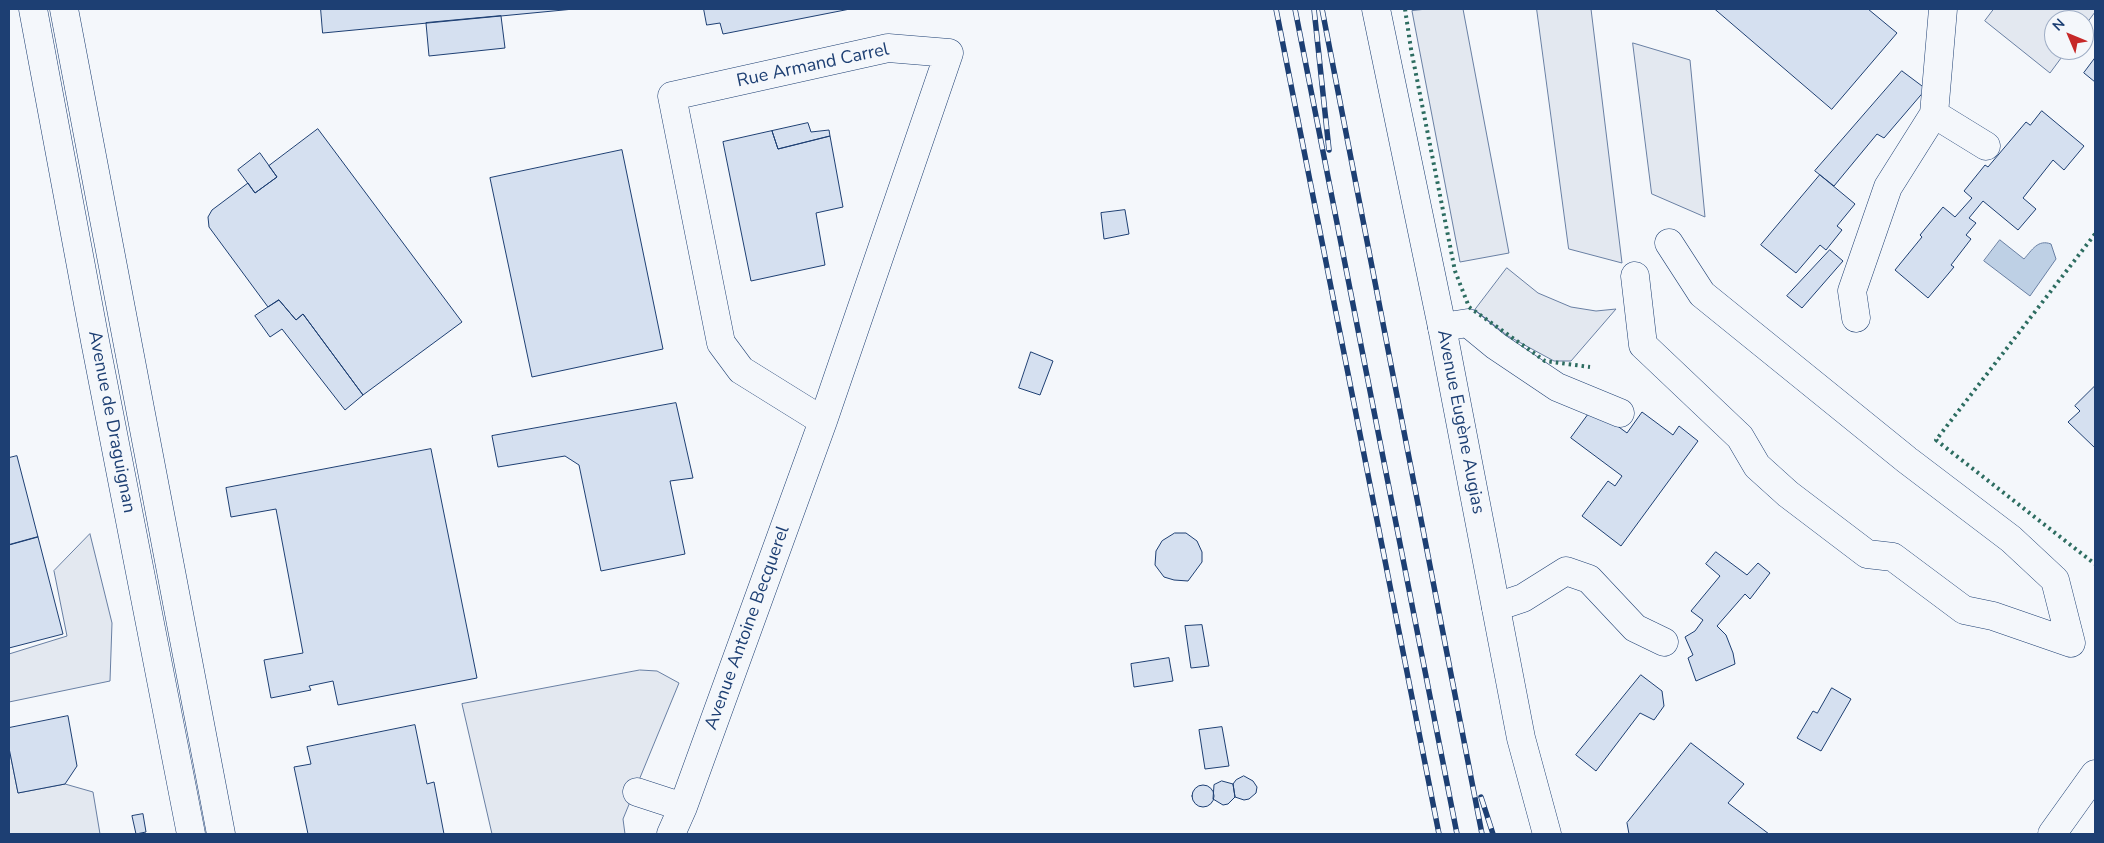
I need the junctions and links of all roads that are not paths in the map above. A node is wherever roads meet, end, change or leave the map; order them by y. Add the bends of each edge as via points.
1 (33, 9) edge
2 (64, 9) edge
3 (1376, 9) edge
4 (1943, 9) edge
5 (1934, 114) junction
6 (1986, 146) dead end
7 (1669, 243) dead end
8 (1635, 276) dead end
9 (1856, 318) dead end
10 (1442, 327) junction
11 (1620, 413) dead end
12 (823, 420) junction
13 (1496, 607) junction
14 (1664, 642) dead end
15 (2095, 774) edge
16 (637, 792) dead end
17 (683, 807) junction
18 (191, 834) edge
19 (221, 834) edge
20 (671, 834) edge
21 (1547, 834) edge
22 (2052, 834) edge

1 - 18 main road, Avenue de Draguignan
2 - 19 main road, Avenue de Draguignan
3 - 10 main road, Avenue Eugène Augias
4 - 5 main road
5 - 6 main road
5 - 9 main road via 1888,187 1852,291
7 - 8 main road via 1702,294 1907,460 2011,538 2055,580 2071,643 1993,616 1964,610 1893,557 1867,554 1788,494 1757,466 1740,437 1643,345
10 - 11 main road via 1468,323 1557,387
10 - 13 main road, Avenue Eugène Augias
12 - 12 main road, Rue Armand Carrel via 839,374 949,53 888,48 672,96 721,344 741,370
12 - 17 main road, Avenue Antoine Becquerel
13 - 14 main road via 1524,598 1566,571 1589,579 1635,628
13 - 21 main road, Avenue Eugène Augias via 1521,738
15 - 22 main road
16 - 17 main road
17 - 20 main road, Avenue Antoine Becquerel

